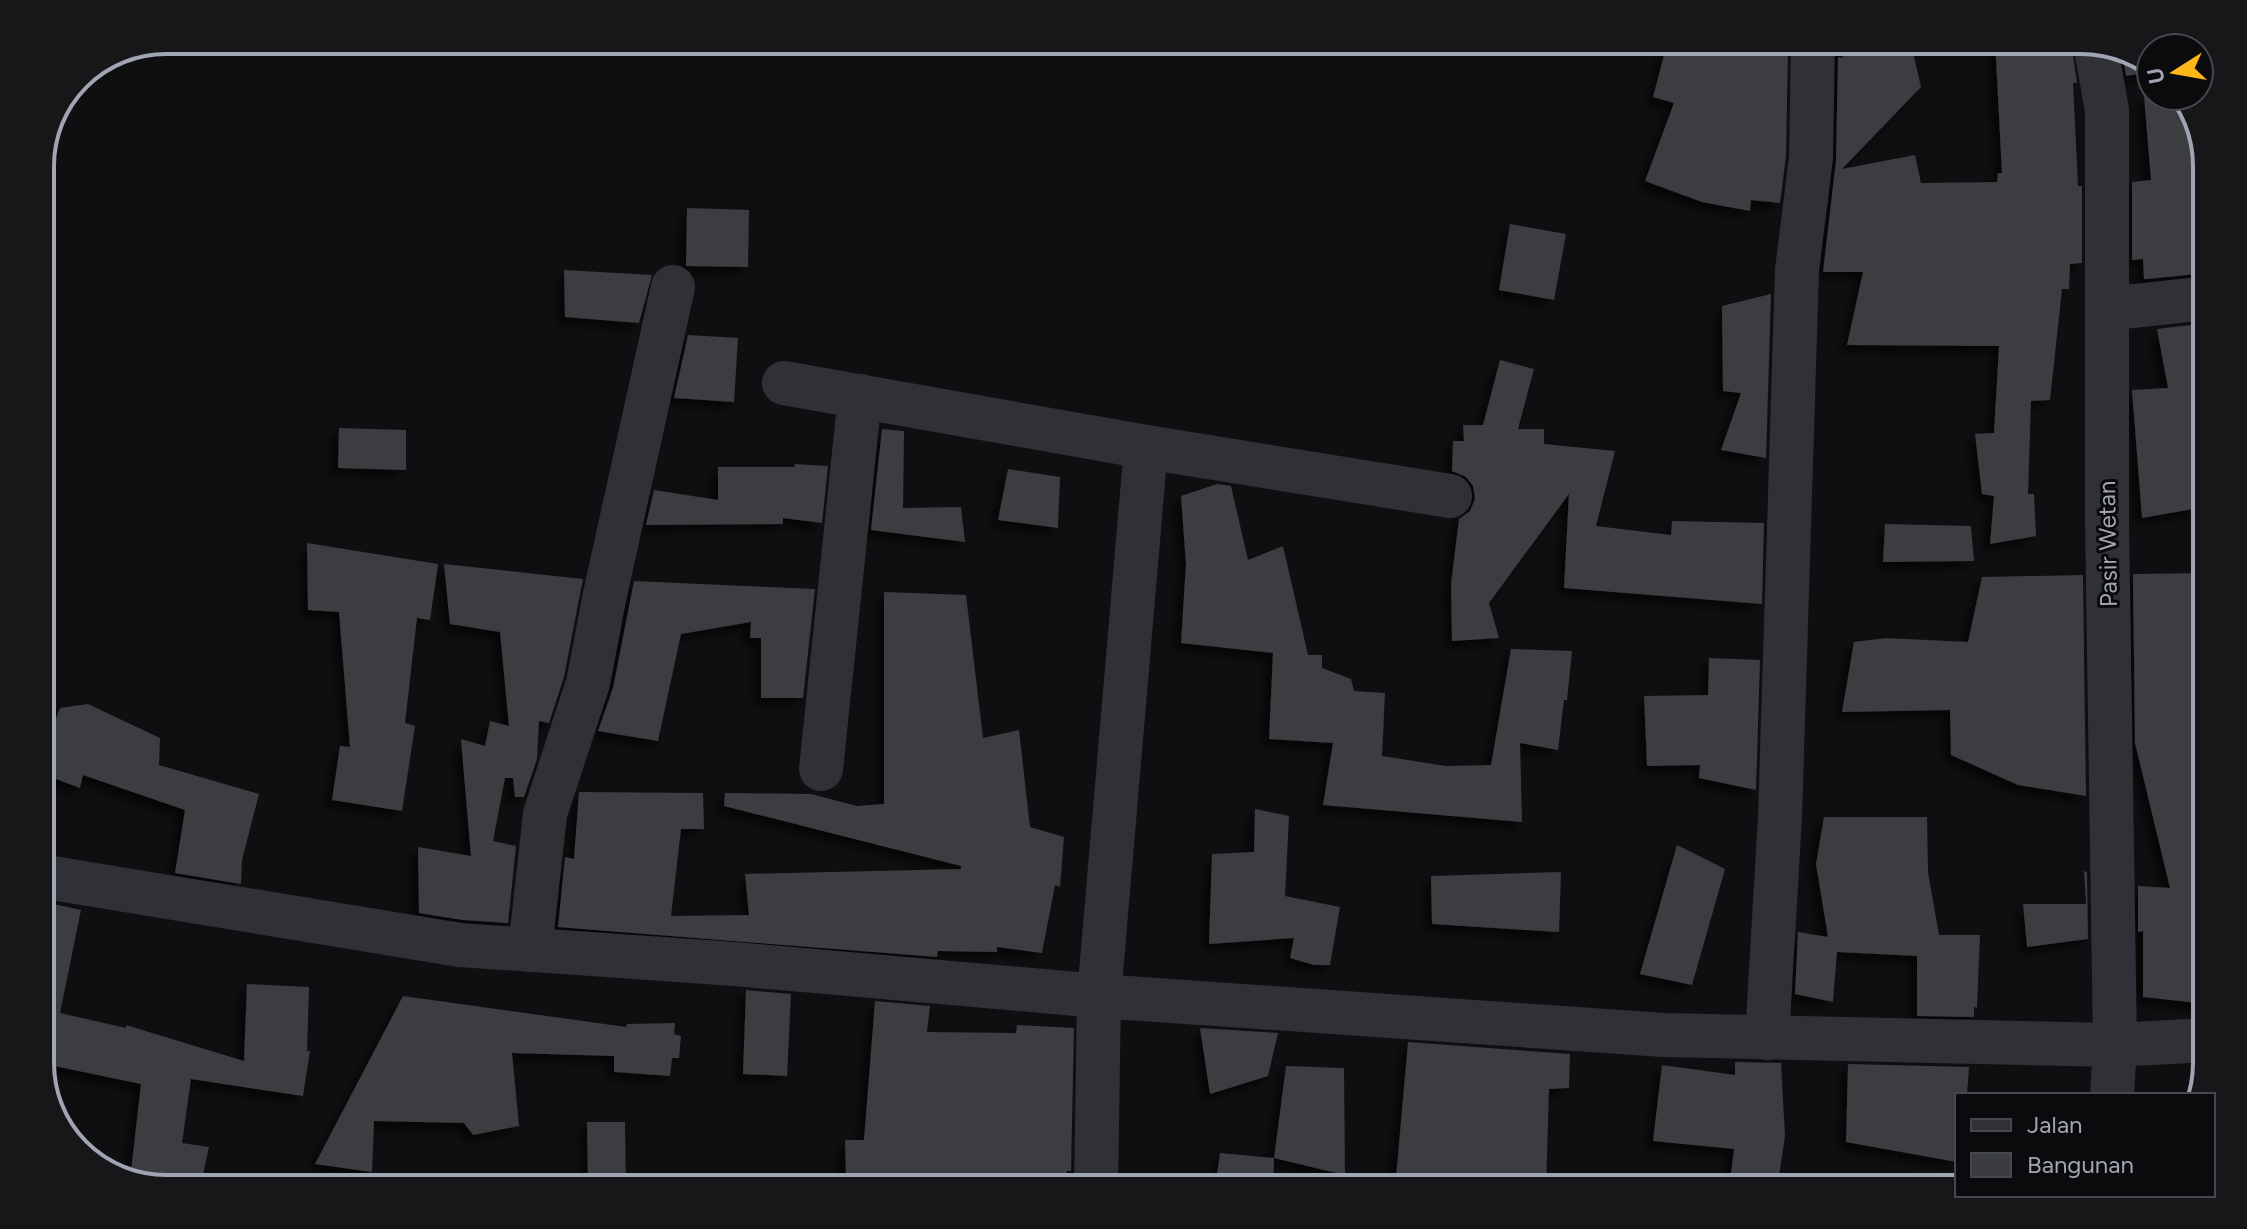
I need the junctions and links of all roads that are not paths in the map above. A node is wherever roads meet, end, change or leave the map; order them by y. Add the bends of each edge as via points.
1 (1813, 54) edge
2 (2097, 55) edge
3 (673, 287) dead end
4 (2193, 300) edge
5 (2107, 309) junction
6 (784, 383) dead end
7 (860, 396) junction
8 (1146, 447) junction
9 (1450, 496) dead end
10 (821, 769) dead end
11 (54, 878) edge
12 (530, 950) junction
13 (1099, 996) junction
14 (1767, 1038) junction
15 (2193, 1041) edge
16 (2115, 1045) junction
17 (2112, 1093) edge
18 (1096, 1175) edge

1 - 14 street via 1811,158 1797,270
2 - 5 street, Pasir Wetan via 2107,110
3 - 12 street via 588,683 545,814
4 - 5 street
5 - 16 street, Pasir Wetan
6 - 7 street
7 - 8 street
7 - 10 street
8 - 9 street
8 - 13 street
11 - 12 street via 451,944
12 - 13 street
13 - 14 street
13 - 18 street
14 - 16 street
15 - 16 street
16 - 17 street, Pasir Wetan

